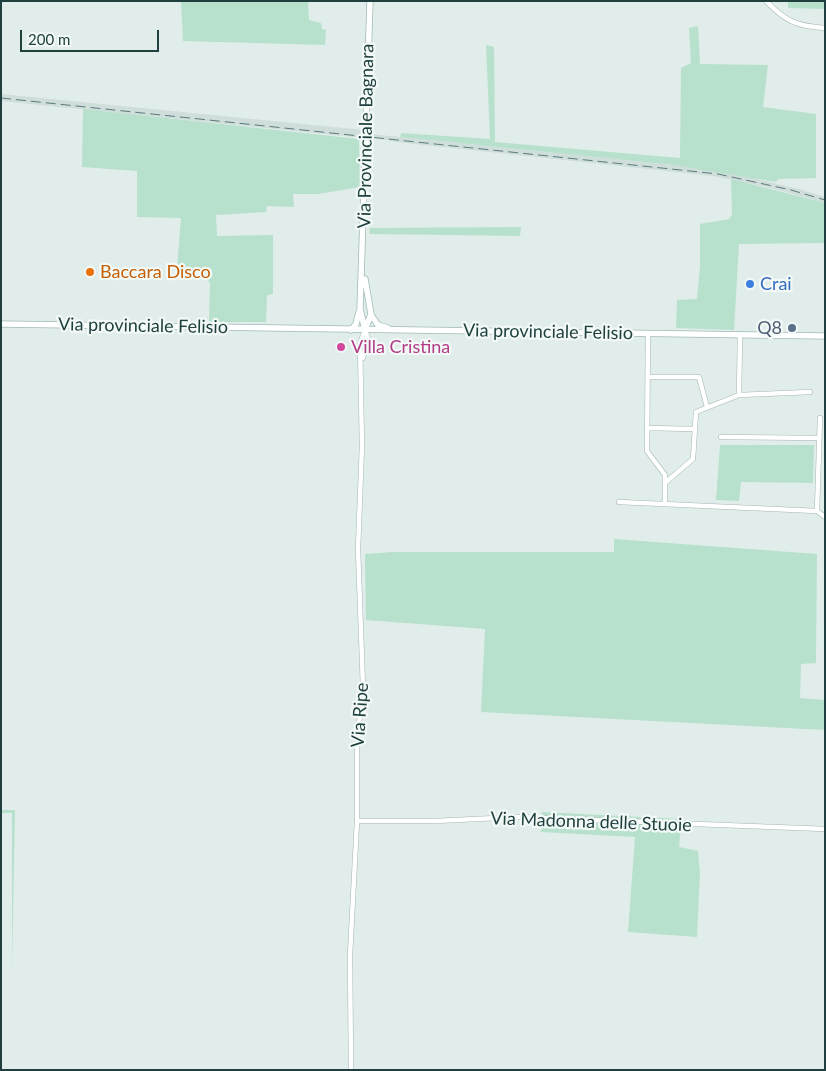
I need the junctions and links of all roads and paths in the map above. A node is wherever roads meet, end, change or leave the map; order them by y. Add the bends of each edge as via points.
1 (370, 1) edge
2 (766, 1) edge
3 (825, 28) edge
4 (363, 270) junction
5 (360, 309) junction
6 (371, 314) junction
7 (1, 324) edge
8 (351, 330) junction
9 (365, 330) junction
10 (402, 330) junction
11 (648, 334) junction
12 (740, 335) junction
13 (825, 336) edge
14 (648, 377) junction
15 (810, 392) dead end
16 (739, 395) junction
17 (707, 407) junction
18 (820, 418) dead end
19 (647, 428) junction
20 (695, 429) junction
21 (721, 437) dead end
22 (819, 438) junction
23 (665, 483) junction
24 (619, 502) dead end
25 (665, 504) junction
26 (817, 511) junction
27 (825, 517) edge
28 (357, 822) junction
29 (825, 829) edge
30 (351, 1070) edge

1 - 4 main road, Via Provinciale Bagnara
2 - 3 street via 779,15 798,26
4 - 5 main road, Via Provinciale Bagnara
4 - 6 main road, Via Provinciale Bagnara
5 - 8 main road, Via Provinciale Bagnara
5 - 9 main road, Via Provinciale Bagnara
6 - 9 main road
6 - 10 main road via 383,328
7 - 8 main road, Via provinciale Felisio
8 - 9 main road, Via provinciale Felisio
9 - 10 main road, Via provinciale Felisio
9 - 28 street, Via Ripe via 360,344 358,549 363,687 357,743
10 - 11 main road, Via provinciale Felisio
11 - 12 main road, Via provinciale Felisio
11 - 14 street
12 - 13 main road, Via provinciale Felisio
12 - 16 street
14 - 17 street via 699,377
14 - 19 street
15 - 16 street
16 - 17 street
17 - 20 street via 696,412
18 - 22 street
19 - 20 street
19 - 23 street via 647,451 665,475
20 - 23 street via 692,459
21 - 22 street
22 - 26 street
23 - 25 street
24 - 25 street
25 - 26 street
26 - 27 street
28 - 29 street, Via Madonna delle Stuoie via 517,816
28 - 30 street, Via Ripe via 350,956

